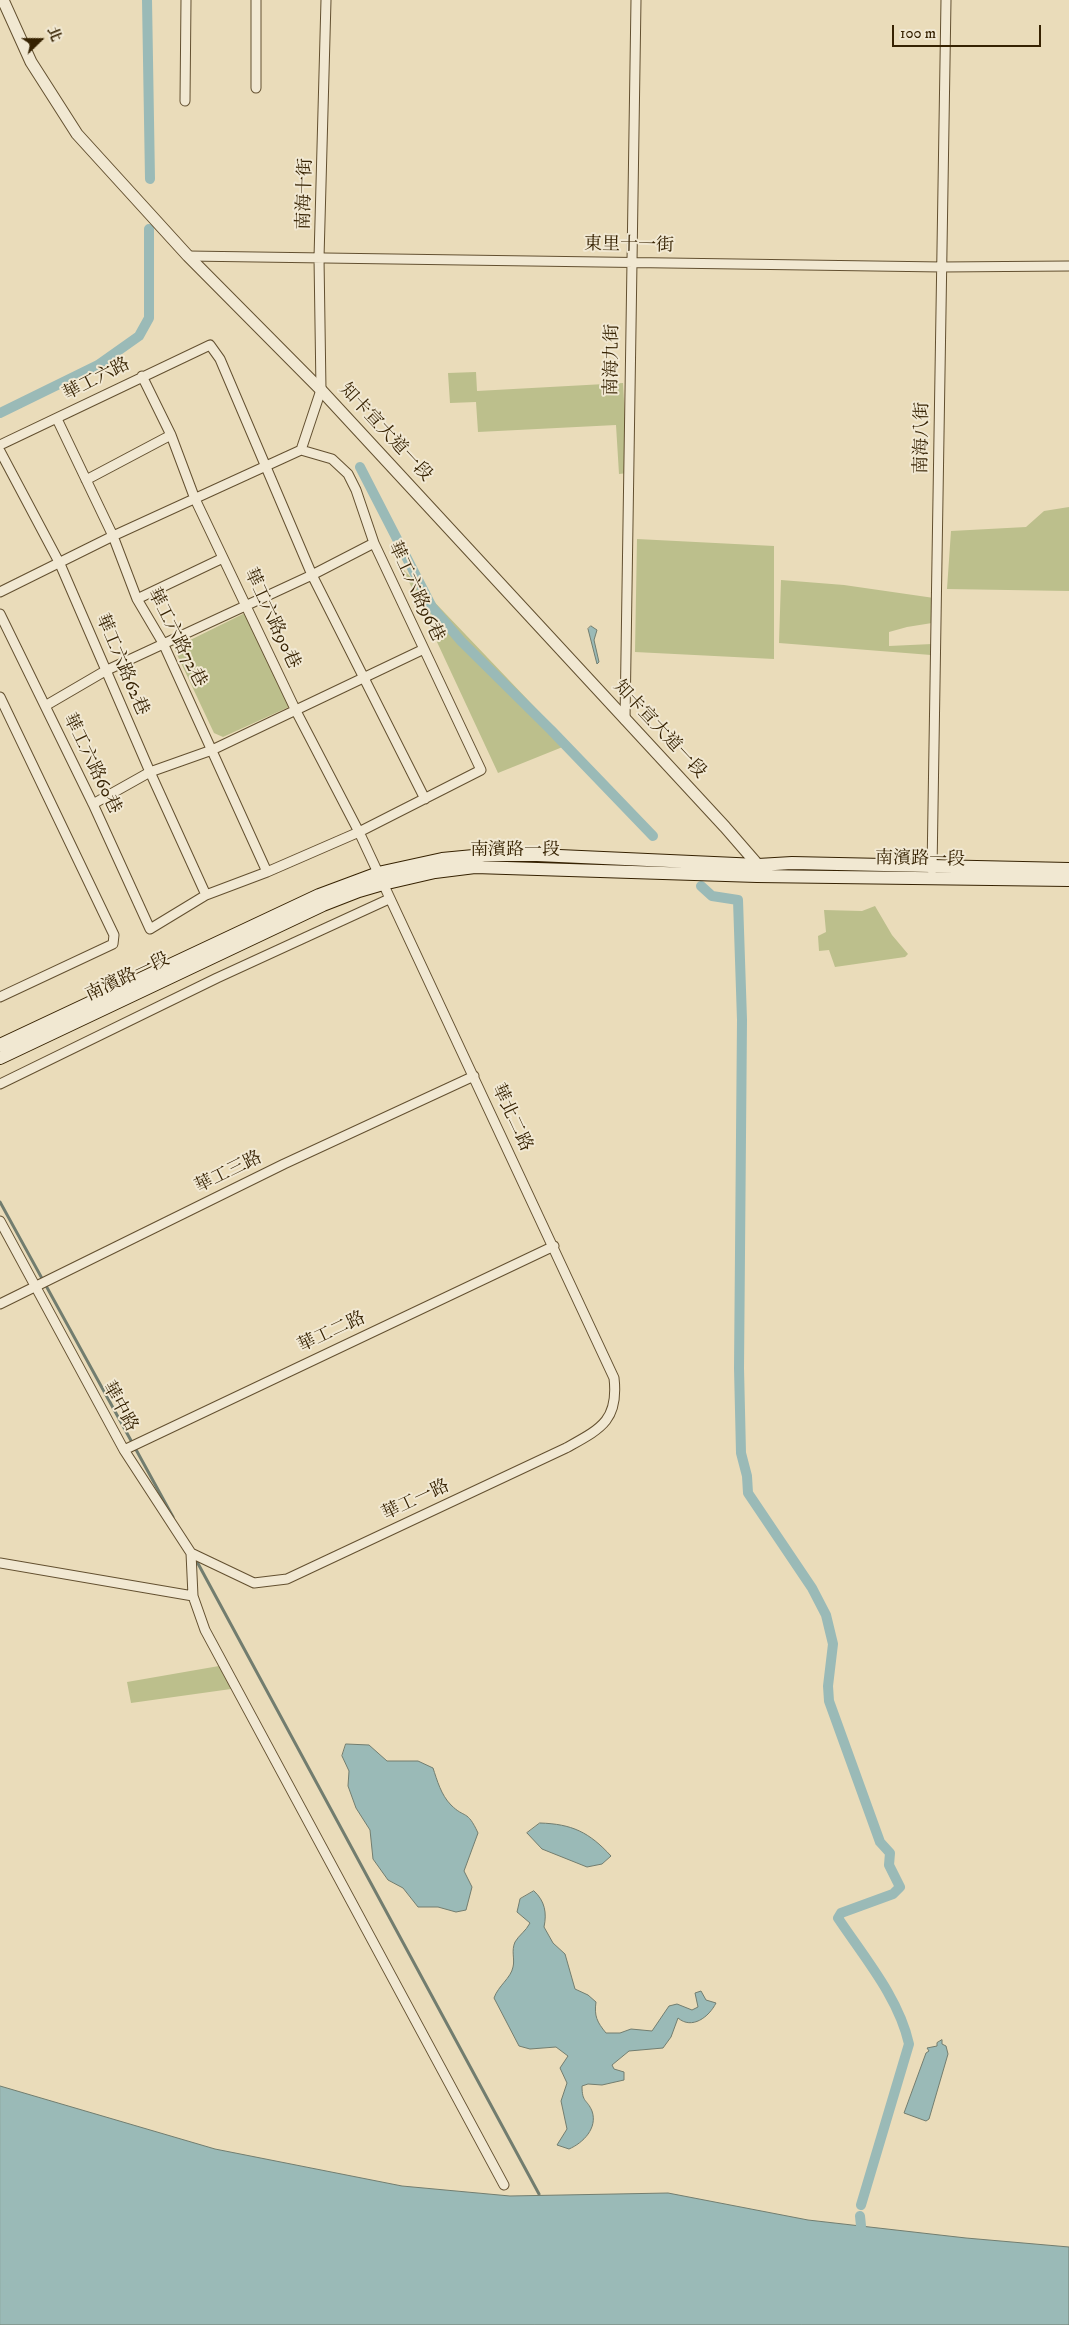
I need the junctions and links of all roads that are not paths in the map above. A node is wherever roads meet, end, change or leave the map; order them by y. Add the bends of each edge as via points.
1 (2, 0) edge
2 (186, 0) edge
3 (256, 0) edge
4 (326, 0) edge
5 (636, 0) edge
6 (946, 0) edge
7 (256, 88) dead end
8 (184, 102) dead end
9 (188, 256) junction
10 (319, 258) junction
11 (631, 262) junction
12 (1069, 266) edge
13 (942, 267) junction
14 (142, 376) junction
15 (322, 390) junction
16 (57, 419) junction
17 (171, 435) junction
18 (0, 445) edge
19 (301, 450) junction
20 (0, 451) edge
21 (265, 465) junction
22 (86, 480) junction
23 (195, 499) junction
24 (113, 536) junction
25 (374, 543) junction
26 (223, 558) junction
27 (60, 564) junction
28 (312, 575) junction
29 (0, 592) edge
30 (137, 599) junction
31 (247, 606) junction
32 (0, 614) edge
33 (163, 643) junction
34 (424, 649) junction
35 (105, 671) junction
36 (363, 679) junction
37 (0, 696) edge
38 (45, 706) junction
39 (296, 711) junction
40 (625, 720) junction
41 (212, 750) junction
42 (150, 772) junction
43 (425, 799) junction
44 (93, 804) junction
45 (359, 832) junction
46 (1069, 869) edge
47 (758, 870) junction
48 (267, 872) junction
49 (932, 872) junction
50 (380, 879) junction
51 (1069, 880) edge
52 (206, 894) junction
53 (389, 899) junction
54 (0, 997) edge
55 (0, 1045) edge
56 (0, 1058) edge
57 (474, 1076) junction
58 (0, 1084) edge
59 (0, 1221) edge
60 (554, 1246) junction
61 (35, 1288) junction
62 (0, 1304) edge
63 (614, 1378) joint
64 (124, 1450) junction
65 (191, 1553) junction
66 (0, 1563) edge
67 (193, 1596) junction
68 (504, 2185) dead end

1 - 9 street, 知卡宣大道一段 via 31,62 77,134
2 - 8 street
3 - 7 street
4 - 10 street, 南海十街
5 - 11 street, 南海九街
6 - 13 street, 南海八街
9 - 10 street, 東里十一街
9 - 15 street, 知卡宣大道一段
10 - 11 street, 東里十一街
10 - 15 street, 南海十街
11 - 13 street, 東里十一街
11 - 40 street, 南海九街
12 - 13 street, 東里十一街
13 - 49 street, 南海八街
14 - 16 street, 華工六路
14 - 17 street, 華工六路90巷
14 - 21 street, 華工六路 via 210,344 220,359
15 - 19 street
15 - 40 street, 知卡宣大道一段
16 - 18 street, 華工六路
16 - 22 street, 華工六路72巷
17 - 22 street
17 - 23 street, 華工六路90巷
19 - 21 street
19 - 25 street, 華工六路96巷 via 332,459 348,474
20 - 27 street, 華工六路62巷
21 - 23 street
21 - 28 street
22 - 24 street, 華工六路72巷
23 - 24 street
23 - 26 street, 華工六路90巷
24 - 27 street
24 - 30 street, 華工六路72巷
25 - 28 street
25 - 34 street, 華工六路96巷
26 - 30 street
26 - 31 street, 華工六路90巷
27 - 29 street
27 - 35 street, 華工六路62巷
28 - 31 street
28 - 36 street
30 - 33 street, 華工六路72巷
31 - 33 street
31 - 39 street, 華工六路90巷
32 - 38 street, 華工六路60巷
33 - 35 street
33 - 41 street, 華工六路72巷
34 - 36 street
34 - 43 street, 華工六路96巷 via 481,770
35 - 38 street
35 - 42 street, 華工六路62巷
36 - 39 street
36 - 43 street
37 - 54 street via 114,935 113,944
38 - 44 street, 華工六路60巷
39 - 41 street
39 - 45 street, 華工六路90巷
40 - 47 street, 知卡宣大道一段
41 - 42 street
41 - 48 street, 華工六路72巷
42 - 44 street
42 - 52 street, 華工六路62巷
43 - 45 street
44 - 52 street, 華工六路60巷 via 150,929
45 - 48 street
45 - 50 street, 華工六路90巷
46 - 49 main road, 南濱路一段
47 - 49 main road, 南濱路一段 via 792,863
47 - 50 main road, 南濱路一段 via 538,855 484,855 442,859
48 - 52 street
49 - 51 main road, 南濱路一段
50 - 53 street, 華北二路
50 - 55 main road, 南濱路一段 via 319,895
50 - 56 main road, 南濱路一段
53 - 57 street, 華北二路
53 - 58 street via 217,978
57 - 60 street, 華北二路
57 - 61 street, 華工三路 via 284,1164
59 - 61 street, 華中路
60 - 63 street, 華北二路
60 - 64 street, 華工二路
61 - 62 street, 華工三路
61 - 64 street, 華中路
63 - 65 street, 華工一路 via 616,1396 611,1414 605,1424 591,1434 287,1579 254,1584
64 - 65 street, 華中路
65 - 67 street
66 - 67 street
67 - 68 street via 205,1630

